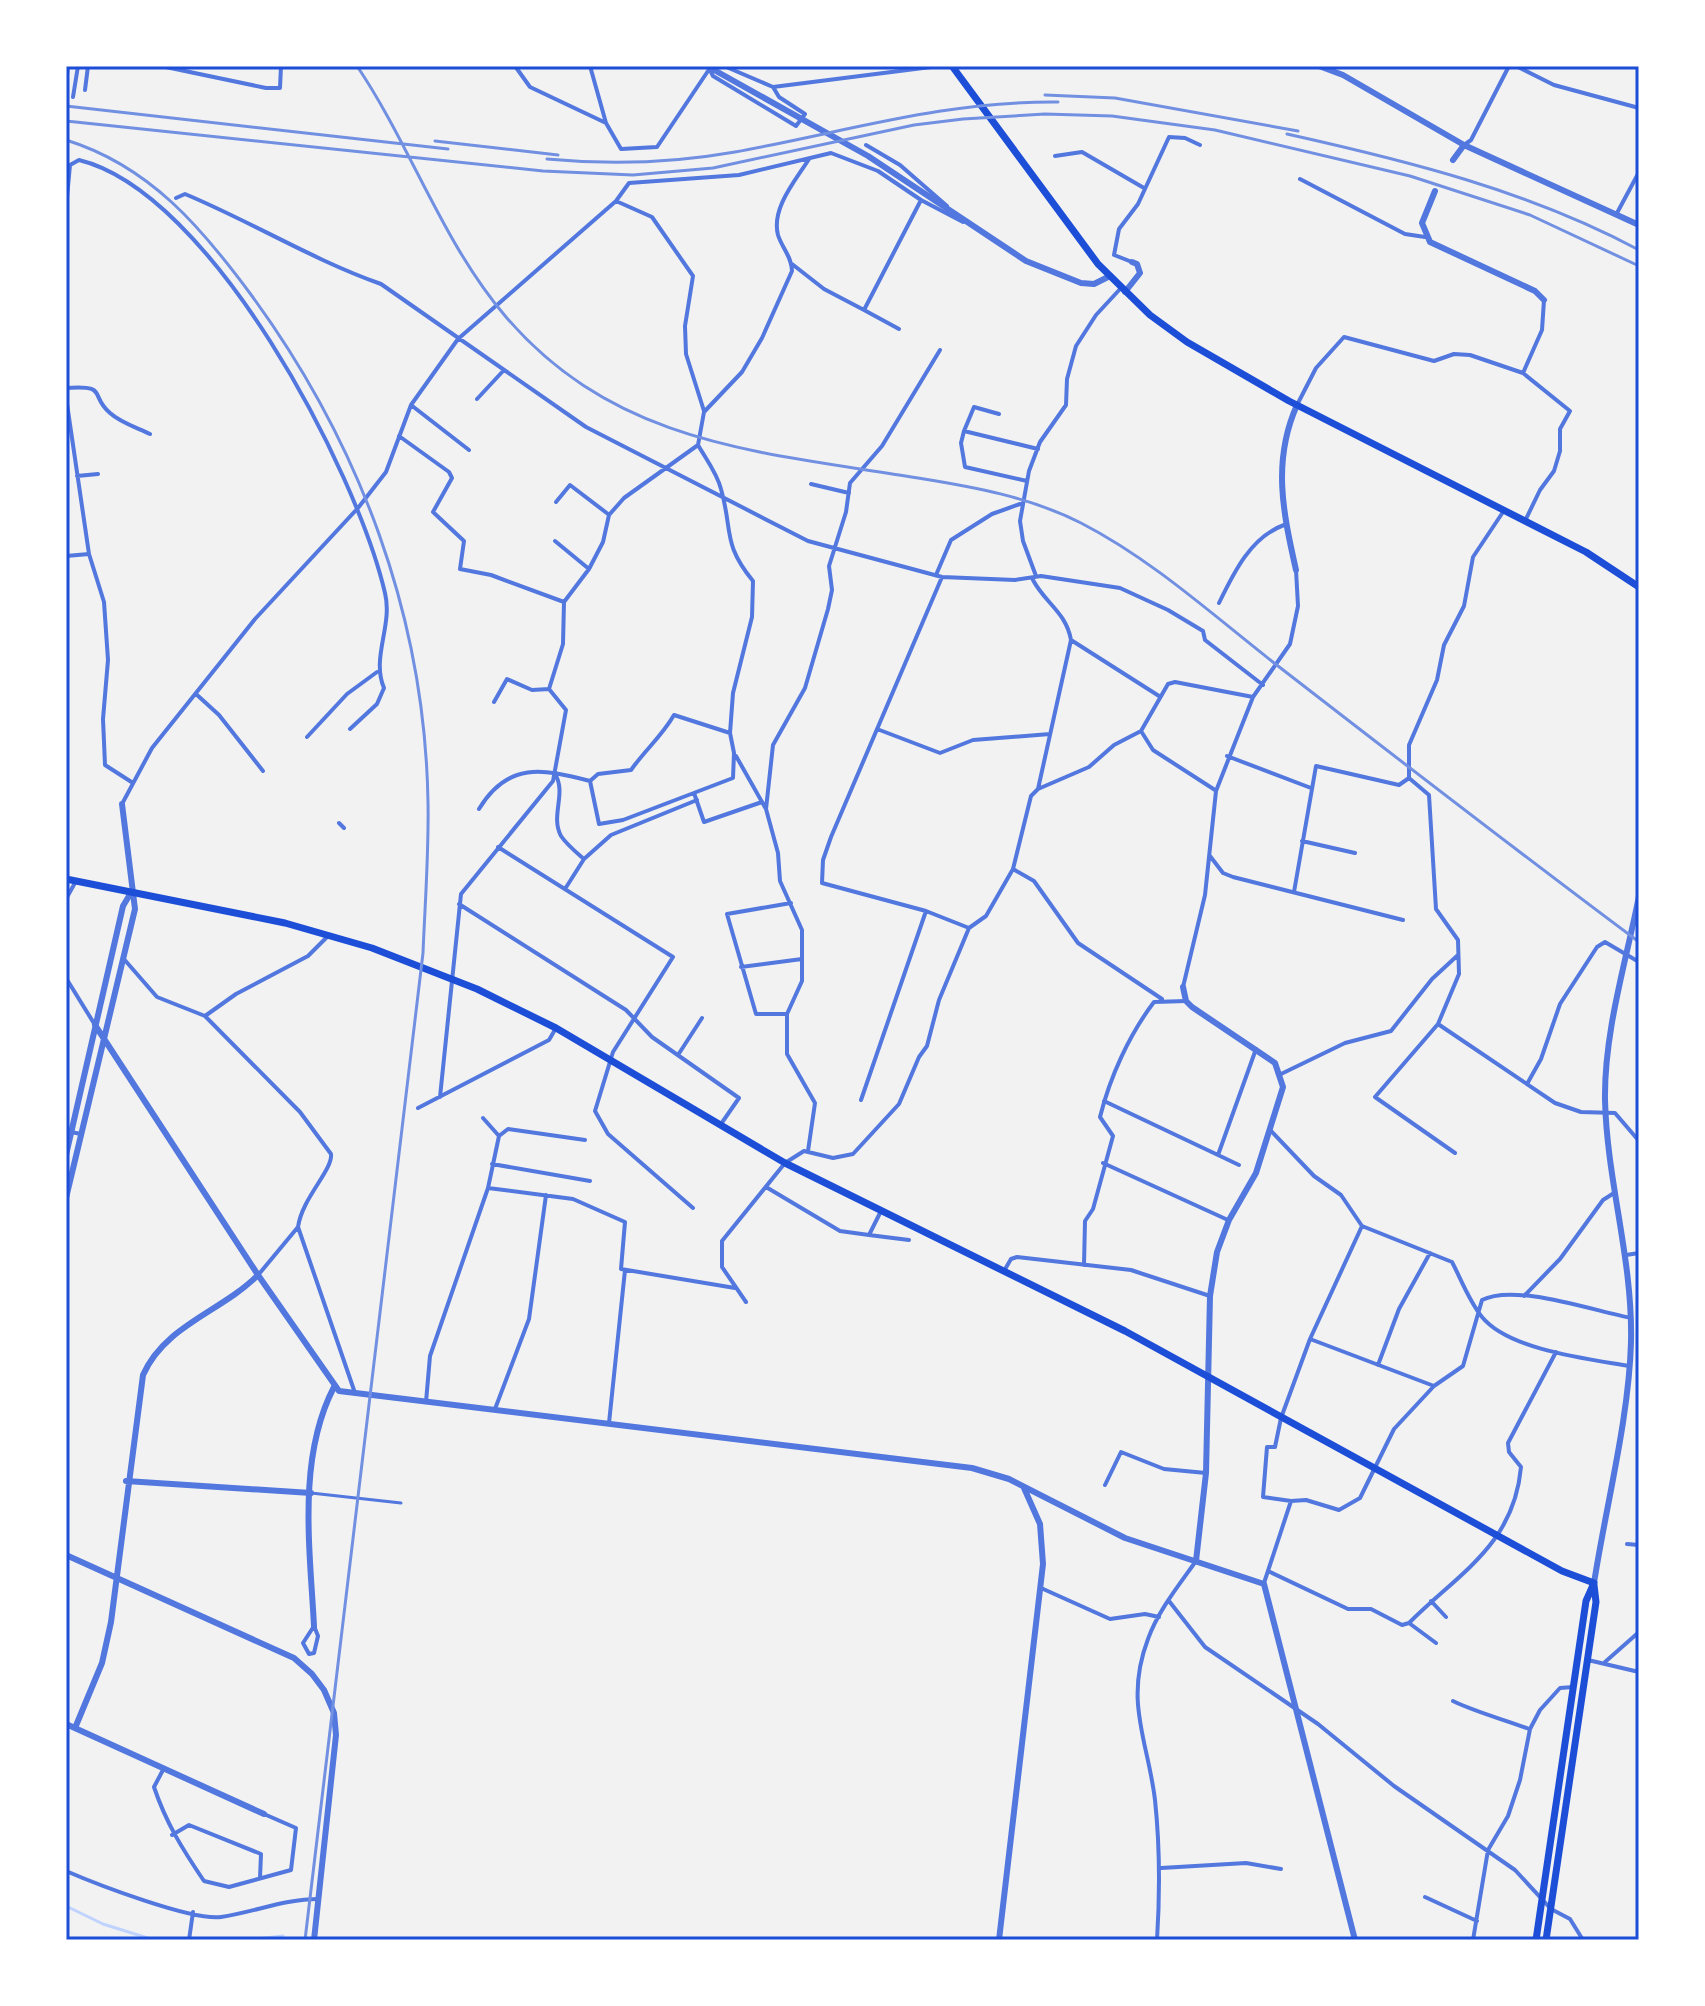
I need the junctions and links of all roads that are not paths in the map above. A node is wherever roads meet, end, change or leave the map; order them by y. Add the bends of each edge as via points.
1 (68, 66) edge
2 (78, 66) edge
3 (88, 66) edge
4 (161, 66) edge
5 (281, 66) edge
6 (515, 66) edge
7 (590, 66) edge
8 (724, 66) edge
9 (939, 66) edge
10 (1319, 66) edge
11 (1347, 66) edge
12 (1509, 66) edge
13 (1516, 66) edge
14 (712, 68) edge
15 (955, 69) edge
16 (1343, 75) junction
17 (66, 83) edge
18 (773, 87) junction
19 (85, 90) dead end
20 (73, 97) dead end
21 (1639, 108) edge
22 (606, 123) junction
23 (866, 145) dead end
24 (1200, 145) dead end
25 (1464, 145) junction
26 (1055, 156) dead end
27 (809, 159) junction
28 (1453, 160) dead end
29 (1639, 172) edge
30 (1300, 179) dead end
31 (1144, 188) junction
32 (1435, 191) dead end
33 (922, 196) junction
34 (176, 198) dead end
35 (616, 201) junction
36 (66, 208) edge
37 (1617, 213) junction
38 (954, 214) junction
39 (966, 223) junction
40 (1639, 225) edge
41 (1425, 237) junction
42 (1132, 262) joint
43 (792, 264) junction
44 (1110, 276) junction
45 (1123, 290) junction
46 (1544, 300) joint
47 (864, 310) junction
48 (899, 329) dead end
49 (458, 339) junction
50 (940, 350) dead end
51 (504, 370) junction
52 (1523, 373) junction
53 (66, 388) edge
54 (66, 397) edge
55 (477, 399) dead end
56 (411, 405) junction
57 (1297, 405) junction
58 (704, 412) junction
59 (999, 414) dead end
60 (964, 431) junction
61 (150, 434) dead end
62 (399, 436) junction
63 (698, 445) junction
64 (1038, 449) junction
65 (469, 450) dead end
66 (75, 458) junction
67 (66, 459) edge
68 (666, 466) junction
69 (98, 474) dead end
70 (77, 476) junction
71 (1027, 481) junction
72 (811, 484) dead end
73 (849, 493) junction
74 (723, 499) junction
75 (556, 502) dead end
76 (1020, 504) junction
77 (358, 508) junction
78 (1503, 512) junction
79 (609, 515) junction
80 (1524, 522) junction
81 (1284, 525) junction
82 (555, 541) dead end
83 (833, 549) junction
84 (89, 554) junction
85 (66, 556) edge
86 (589, 569) junction
87 (1296, 570) joint
88 (936, 575) junction
89 (942, 577) junction
90 (1034, 578) junction
91 (1639, 587) edge
92 (564, 602) junction
93 (1219, 603) dead end
94 (249, 613) dead end
95 (255, 619) junction
96 (1071, 640) junction
97 (377, 672) junction
98 (1263, 685) junction
99 (549, 689) junction
100 (196, 694) junction
101 (1159, 696) junction
102 (1253, 697) junction
103 (494, 702) dead end
104 (350, 729) dead end
105 (877, 729) junction
106 (1141, 731) junction
107 (730, 733) junction
108 (1050, 734) junction
109 (307, 737) dead end
110 (734, 753) junction
111 (1227, 756) junction
112 (263, 771) dead end
113 (553, 772) junction
114 (1409, 778) junction
115 (590, 781) junction
116 (133, 783) junction
117 (1312, 788) junction
118 (1038, 789) junction
119 (1216, 791) junction
120 (694, 793) junction
121 (697, 800) junction
122 (762, 802) junction
123 (122, 804) joint
124 (479, 809) dead end
125 (766, 809) junction
126 (339, 823) dead end
127 (344, 828) dead end
128 (1302, 841) junction
129 (498, 847) junction
130 (1355, 853) dead end
131 (1209, 854) junction
132 (584, 859) junction
133 (1013, 869) junction
134 (66, 879) edge
135 (76, 881) junction
136 (565, 889) junction
137 (132, 891) junction
138 (1294, 892) junction
139 (1639, 896) edge
140 (66, 899) edge
141 (791, 903) junction
142 (459, 904) junction
143 (926, 911) junction
144 (1403, 920) dead end
145 (969, 928) junction
146 (329, 935) junction
147 (1628, 954) junction
148 (1458, 955) junction
149 (123, 958) junction
150 (803, 959) junction
151 (1639, 962) edge
152 (741, 967) junction
153 (452, 978) junction
154 (66, 980) edge
155 (1183, 987) joint
156 (1163, 1000) junction
157 (1186, 1001) junction
158 (787, 1014) junction
159 (205, 1016) junction
160 (702, 1018) dead end
161 (633, 1019) junction
162 (1438, 1024) junction
163 (95, 1025) junction
164 (556, 1028) junction
165 (103, 1038) junction
166 (1256, 1049) junction
167 (678, 1055) junction
168 (610, 1060) junction
169 (1281, 1074) junction
170 (1527, 1084) junction
171 (440, 1097) junction
172 (861, 1100) dead end
173 (1104, 1101) junction
174 (418, 1108) dead end
175 (1606, 1113) junction
176 (483, 1118) dead end
177 (720, 1126) junction
178 (69, 1131) edge
179 (1271, 1131) junction
180 (83, 1135) junction
181 (499, 1136) junction
182 (585, 1140) dead end
183 (1639, 1141) edge
184 (808, 1151) junction
185 (1455, 1153) dead end
186 (66, 1155) edge
187 (1218, 1155) junction
188 (785, 1163) junction
189 (1103, 1163) junction
190 (492, 1164) junction
191 (1239, 1165) dead end
192 (590, 1181) dead end
193 (766, 1187) junction
194 (488, 1188) junction
195 (1614, 1193) junction
196 (546, 1195) junction
197 (66, 1198) edge
198 (693, 1208) dead end
199 (880, 1213) junction
200 (1229, 1220) junction
201 (1362, 1226) junction
202 (298, 1227) junction
203 (869, 1235) junction
204 (909, 1240) dead end
205 (1430, 1253) junction
206 (1639, 1253) edge
207 (1626, 1255) junction
208 (1084, 1265) junction
209 (625, 1270) junction
210 (1004, 1271) junction
211 (258, 1275) junction
212 (735, 1288) junction
213 (1210, 1296) junction
214 (1524, 1296) junction
215 (746, 1302) dead end
216 (1477, 1310) junction
217 (1631, 1318) junction
218 (1310, 1339) junction
219 (1556, 1352) junction
220 (1378, 1365) junction
221 (1629, 1366) junction
222 (1207, 1375) junction
223 (1434, 1386) junction
224 (334, 1387) junction
225 (355, 1393) junction
226 (426, 1402) junction
227 (495, 1410) junction
228 (1281, 1418) junction
229 (609, 1425) junction
230 (1376, 1469) junction
231 (1206, 1473) junction
232 (126, 1481) junction
233 (1105, 1485) dead end
234 (1024, 1488) junction
235 (311, 1493) junction
236 (1291, 1501) junction
237 (401, 1503) dead end
238 (1500, 1535) junction
239 (1627, 1544) dead end
240 (1639, 1545) edge
241 (66, 1555) edge
242 (1196, 1561) junction
243 (1268, 1571) junction
244 (116, 1577) junction
245 (1594, 1583) junction
246 (1264, 1584) junction
247 (1041, 1588) junction
248 (1169, 1601) junction
249 (1431, 1601) junction
250 (1159, 1617) junction
251 (1446, 1617) dead end
252 (1409, 1623) junction
253 (314, 1626) junction
254 (1639, 1632) edge
255 (1436, 1643) dead end
256 (1588, 1660) junction
257 (1604, 1662) junction
258 (1639, 1672) edge
259 (1574, 1687) junction
260 (1453, 1701) dead end
261 (1300, 1713) junction
262 (66, 1724) edge
263 (75, 1728) junction
264 (1530, 1729) junction
265 (164, 1768) junction
266 (264, 1814) joint
267 (172, 1835) junction
268 (1488, 1850) junction
269 (1161, 1868) junction
270 (1281, 1869) dead end
271 (66, 1871) edge
272 (260, 1878) junction
273 (1425, 1897) dead end
274 (319, 1899) junction
275 (1542, 1901) junction
276 (1551, 1909) junction
277 (193, 1912) junction
278 (1477, 1921) junction
279 (189, 1940) edge
280 (314, 1940) edge
281 (999, 1940) edge
282 (1157, 1940) edge
283 (1355, 1940) edge
284 (1473, 1940) edge
285 (1536, 1940) edge
286 (1546, 1940) edge
287 (1583, 1940) edge

1 - 17 street
2 - 20 street
3 - 19 street
4 - 5 street via 266,88 280,88
6 - 22 street via 530,87
7 - 22 street
8 - 18 street
9 - 18 street
10 - 16 street
11 - 16 street
12 - 25 street
13 - 21 street via 1554,85
14 - 18 street via 713,76 796,126 805,114
14 - 22 street via 657,147 621,149
14 - 33 street via 868,156
15 - 44 main road
16 - 25 street
23 - 38 street via 938,194
24 - 31 street via 1169,137
25 - 28 street
25 - 37 street
26 - 31 street via 1082,152
27 - 33 street via 831,153 853,158
27 - 35 street via 739,175 629,183
27 - 43 street via 782,204 778,221
29 - 37 street
30 - 41 street via 1405,234
31 - 42 street via 1113,249 1114,255
32 - 41 street via 1422,223
33 - 38 street
33 - 39 street
33 - 47 street
34 - 49 street via 185,194 381,284
35 - 49 street
35 - 58 street via 652,217 693,276 686,354
36 - 77 street via 70,165 79,160 131,185 171,217 230,285 299,388
37 - 40 street
38 - 39 street
39 - 44 street via 1026,261 1070,280 1094,284
41 - 46 street
42 - 45 street via 1140,273
43 - 47 street
43 - 58 street via 742,372
44 - 45 main road
45 - 57 main road via 1187,342
45 - 64 street via 1096,315 1076,346 1066,405
46 - 52 street via 1542,330
47 - 48 street
49 - 51 street
49 - 56 street
50 - 73 street via 882,446 850,483
51 - 55 street
51 - 68 street via 586,427
52 - 57 street via 1470,355 1434,361 1344,337 1316,368
52 - 80 street via 1570,411 1560,429 1554,471
53 - 61 street via 90,388 101,395 110,413
54 - 66 street
56 - 62 street
56 - 65 street
57 - 78 main road
57 - 81 street via 1283,442
58 - 63 street
59 - 60 street via 974,407
60 - 64 street
60 - 71 street via 965,467
62 - 77 street via 386,472
62 - 92 street via 452,478 433,512 464,541 460,569
63 - 68 street
63 - 74 street
64 - 71 street
66 - 67 street
66 - 70 street
68 - 74 street
68 - 79 street
69 - 70 street
70 - 84 street
71 - 76 street
72 - 73 street
73 - 83 street
74 - 83 street
74 - 107 street via 727,536 753,581 752,617 736,673
75 - 79 street via 570,485
76 - 88 street via 992,514 951,540
76 - 90 street
77 - 95 street
77 - 97 street via 387,600
78 - 80 main road
78 - 114 street via 1473,557 1464,606 1444,645 1437,680 1409,745
79 - 86 street
80 - 91 main road via 1586,552
81 - 87 street
81 - 93 street via 1257,540
82 - 86 street
83 - 88 street
83 - 125 street via 828,609 805,688 773,745
84 - 85 street
84 - 116 street via 104,602 107,636 105,765
86 - 92 street
87 - 98 street via 1298,606 1290,644
88 - 89 street
89 - 90 street
89 - 105 street
90 - 96 street via 1039,592 1065,618
90 - 98 street via 1099,584 1141,596 1203,631 1205,640
92 - 99 street via 563,644
94 - 95 street
95 - 100 street
96 - 101 street
96 - 108 street
97 - 104 street via 384,688 380,701
97 - 109 street via 347,694
98 - 102 street
99 - 103 street via 532,690 507,679
99 - 113 street via 566,710
100 - 112 street
100 - 116 street via 152,748
101 - 102 street via 1175,682
101 - 106 street
102 - 111 street
105 - 108 street via 940,753 973,740
105 - 143 street via 831,837 822,883
106 - 118 street via 1089,767
106 - 119 street via 1153,750
107 - 110 street
107 - 115 street via 674,715 631,770 598,774
108 - 118 street
110 - 120 street via 733,778
110 - 122 street
111 - 117 street
111 - 119 street
113 - 115 street
113 - 124 street via 505,779 490,790
113 - 129 street via 553,781
113 - 132 street via 561,784 558,829
114 - 117 street via 1399,785 1318,765
114 - 148 street via 1429,795 1436,909 1458,940
115 - 120 street via 599,824
116 - 123 street
117 - 128 street
118 - 133 street via 1031,796
119 - 131 street
120 - 121 street
121 - 122 street via 704,822
121 - 132 street via 611,835
122 - 125 street
123 - 137 street
125 - 141 street via 780,881
126 - 127 street
128 - 130 street
128 - 138 street
129 - 136 street
129 - 142 street
131 - 138 street via 1223,873
131 - 155 street via 1201,918
132 - 136 street
133 - 145 street via 986,916
133 - 156 street via 1034,881 1078,943
134 - 135 main road
135 - 137 main road
135 - 140 street
136 - 161 street via 673,957
137 - 146 main road
137 - 149 street via 135,909
137 - 163 street via 123,906
138 - 144 street
139 - 147 street
141 - 150 street via 802,930
141 - 152 street via 727,914
142 - 153 street
142 - 161 street
143 - 145 street
143 - 172 street
145 - 184 street via 939,1000 927,1046 899,1104 853,1154 833,1158
146 - 153 main road
146 - 159 street via 308,956
147 - 151 street
147 - 170 street via 1605,942 1597,947 1560,1004
147 - 175 street via 1609,1051
148 - 162 street via 1459,974
148 - 169 street via 1391,1031 1345,1043
149 - 159 street via 157,997
149 - 165 street
150 - 152 street
150 - 158 street via 802,981
152 - 158 street via 756,1014
153 - 164 main road
153 - 171 street
154 - 163 street
155 - 157 street
156 - 157 street
156 - 173 street via 1154,1002 1144,1016
157 - 166 street
158 - 184 street via 787,1054 815,1103
159 - 202 street via 300,1112 331,1154 328,1168 303,1204
160 - 167 street
161 - 167 street
161 - 168 street
162 - 170 street
162 - 185 street via 1375,1097
163 - 165 street
163 - 178 street
164 - 168 main road
164 - 171 street via 549,1040
165 - 180 street
165 - 211 street
166 - 169 street
166 - 187 street
167 - 177 street via 739,1098
168 - 177 main road
168 - 198 street via 595,1111 603,1127
169 - 179 street via 1282,1092
170 - 175 street via 1569,1108
171 - 174 street
173 - 187 street
173 - 189 street via 1100,1117 1113,1136
175 - 183 street via 1620,1116
175 - 195 street
176 - 181 street
177 - 188 main road
178 - 180 street
178 - 186 street
179 - 200 street via 1256,1173
179 - 201 street via 1314,1176 1341,1195
180 - 197 street
181 - 182 street via 508,1129
181 - 190 street
184 - 188 street
187 - 191 street
188 - 193 street
188 - 199 main road
189 - 200 street
189 - 208 street via 1093,1209 1085,1221
190 - 192 street
190 - 194 street
193 - 203 street via 840,1231
193 - 212 street via 722,1241 720,1261
194 - 196 street
194 - 226 street via 430,1356
195 - 207 street
195 - 214 street
196 - 209 street via 573,1199 625,1222
196 - 227 street via 529,1319
199 - 203 street
199 - 210 main road
200 - 213 street
201 - 205 street
201 - 218 street
202 - 211 street
202 - 225 street
203 - 204 street
205 - 216 street via 1452,1262
205 - 220 street via 1399,1309
206 - 207 street
207 - 217 street
208 - 210 street via 1017,1257
208 - 213 street via 1131,1270
209 - 212 street
209 - 229 street
210 - 222 main road
211 - 224 street
211 - 232 street via 152,1354 143,1375
212 - 215 street
213 - 222 street
214 - 216 street via 1491,1295
214 - 217 street
216 - 219 street via 1491,1325
216 - 223 street via 1463,1366
217 - 221 street
218 - 220 street
218 - 228 street
219 - 221 street
219 - 238 street via 1508,1443 1521,1467 1520,1487
220 - 223 street
221 - 245 street
222 - 228 main road
222 - 231 street
223 - 230 street via 1394,1429
224 - 225 street
224 - 235 street via 319,1420
225 - 226 street
226 - 227 street
227 - 229 street
228 - 230 main road
228 - 236 street via 1275,1447 1267,1447 1263,1497
229 - 234 street via 958,1466 993,1473
230 - 236 street via 1360,1498 1347,1509
230 - 238 main road
231 - 233 street via 1164,1469 1121,1452
231 - 242 street
232 - 235 street
232 - 244 street
234 - 242 street via 1125,1538
234 - 247 street via 1044,1540
235 - 237 street
235 - 253 street
236 - 243 street
238 - 245 main road
238 - 249 street via 1469,1572
239 - 240 street
241 - 244 street
242 - 246 street
242 - 248 street
243 - 246 street
243 - 252 street via 1348,1609 1371,1609 1402,1625
244 - 263 street via 102,1663
244 - 274 street via 263,1642 305,1666 319,1681 336,1724
245 - 256 main road
245 - 259 main road via 1586,1601
246 - 261 street
247 - 250 street via 1110,1619
247 - 281 street
248 - 250 street
248 - 261 street via 1205,1647
249 - 251 street
249 - 252 street
250 - 269 street via 1143,1656 1137,1705 1155,1799
252 - 255 street
253 - 253 street via 317,1647 309,1654 303,1643
254 - 257 street
256 - 257 street
256 - 276 main road
257 - 258 street
259 - 264 street via 1560,1688 1548,1698
259 - 275 main road
260 - 264 street via 1492,1720
261 - 268 street
261 - 283 street
262 - 263 street
263 - 265 street
264 - 268 street via 1508,1816
265 - 266 street
265 - 267 street via 154,1787
266 - 272 street via 296,1828 291,1870
267 - 272 street via 204,1881 229,1887
267 - 272 street via 189,1825 261,1854
268 - 275 street
268 - 278 street
269 - 270 street via 1246,1863
269 - 282 street
271 - 277 street
273 - 278 street
274 - 277 street via 290,1899 220,1917
274 - 280 street
275 - 276 street
275 - 285 main road
276 - 286 main road
276 - 287 street via 1570,1919
277 - 279 street
278 - 284 street

